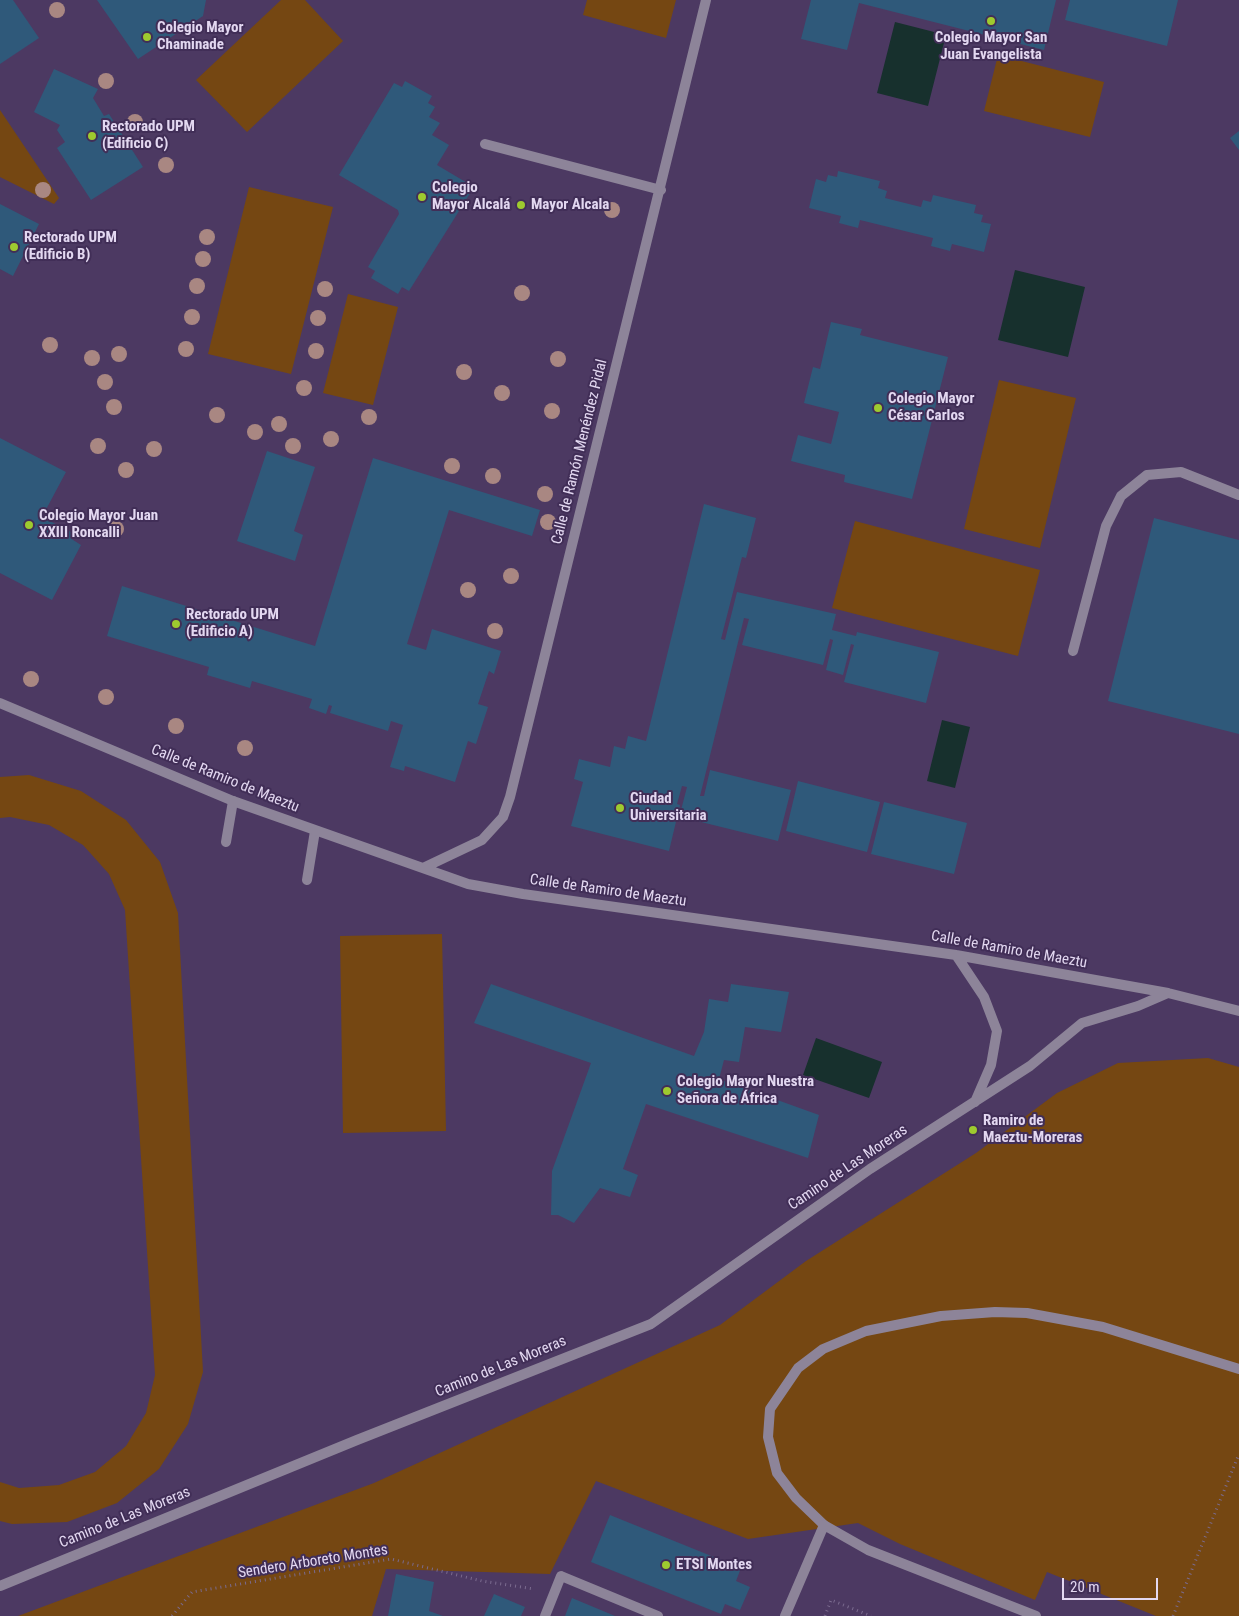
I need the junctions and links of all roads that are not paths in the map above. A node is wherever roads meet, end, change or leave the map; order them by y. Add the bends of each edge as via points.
1 (706, 0) edge
2 (485, 144) dead end
3 (661, 190) junction
4 (1239, 495) edge
5 (1072, 651) dead end
6 (0, 703) edge
7 (233, 801) junction
8 (315, 831) junction
9 (226, 842) dead end
10 (423, 868) junction
11 (307, 880) dead end
12 (956, 955) junction
13 (1168, 993) junction
14 (1239, 1011) edge
15 (974, 1103) junction
16 (1239, 1369) edge
17 (824, 1525) junction
18 (0, 1586) edge
19 (545, 1616) edge
20 (658, 1616) edge
21 (785, 1616) edge
22 (1036, 1616) edge

1 - 3 street, Calle de Ramón Menéndez Pidal
2 - 3 street
3 - 10 street, Calle de Ramón Menéndez Pidal via 503,817 482,840
4 - 5 street via 1181,472 1147,475 1121,496 1106,526
6 - 7 street, Calle de Ramiro de Maeztu
7 - 8 street, Calle de Ramiro de Maeztu
7 - 9 street
8 - 10 street, Calle de Ramiro de Maeztu
8 - 11 street
10 - 12 street, Calle de Ramiro de Maeztu via 468,884 523,894
12 - 13 street, Calle de Ramiro de Maeztu
12 - 15 street via 984,997 997,1031 991,1065
13 - 14 street, Calle de Ramiro de Maeztu
13 - 15 street, Camino de Las Moreras via 1082,1023 1030,1066
15 - 18 street, Camino de Las Moreras via 870,1169 652,1324
16 - 17 street via 1103,1327 1027,1313 941,1316 866,1331 823,1350 798,1368 770,1410 768,1438 777,1473 796,1498
17 - 21 street
17 - 22 street via 868,1550
19 - 20 street via 561,1576

